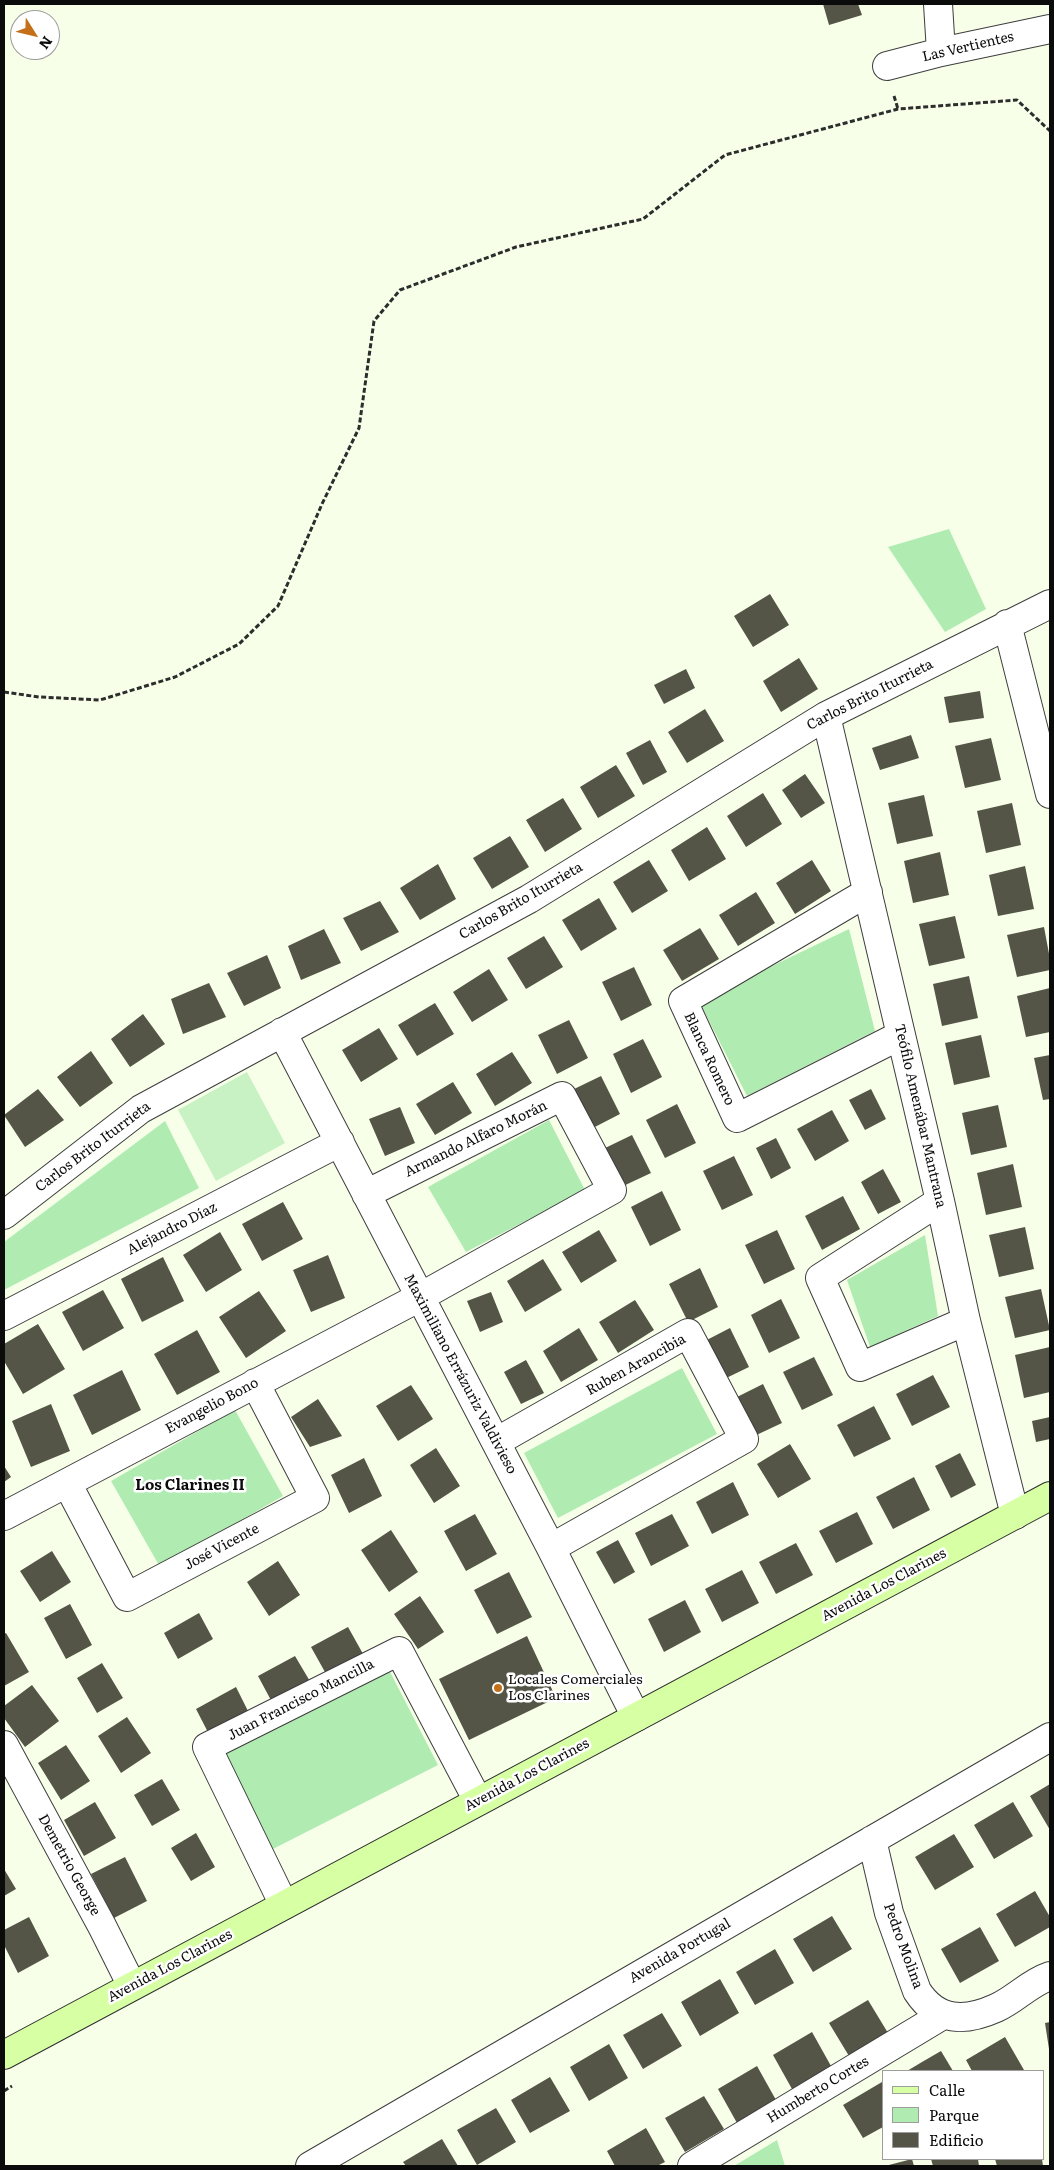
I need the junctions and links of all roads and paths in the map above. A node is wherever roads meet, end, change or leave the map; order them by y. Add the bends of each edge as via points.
1 (938, 4) edge
2 (1050, 29) edge
3 (941, 52) junction
4 (887, 66) dead end
5 (1050, 131) edge
6 (1050, 604) edge
7 (1008, 624) junction
8 (4, 692) edge
9 (826, 716) junction
10 (1050, 794) edge
11 (868, 892) junction
12 (282, 1032) junction
13 (901, 1035) junction
14 (340, 1142) junction
15 (366, 1194) junction
16 (940, 1201) junction
17 (4, 1215) edge
18 (420, 1297) junction
19 (4, 1316) edge
20 (966, 1321) junction
21 (255, 1383) junction
22 (496, 1442) junction
23 (67, 1483) junction
24 (1050, 1496) edge
25 (1015, 1515) junction
26 (4, 1516) edge
27 (551, 1548) junction
28 (636, 1717) junction
29 (1050, 1737) edge
30 (4, 1745) edge
31 (478, 1801) junction
32 (872, 1840) junction
33 (284, 1905) junction
34 (1050, 1976) edge
35 (132, 1986) junction
36 (943, 2015) junction
37 (4, 2055) edge
38 (310, 2166) edge
39 (692, 2166) edge

1 - 3 street
2 - 3 street, Las Vertientes
3 - 4 street, Las Vertientes
5 - 8 path via 1017,100 898,109 725,155 643,219 516,247 400,290 374,321 360,428 322,504 278,606 239,644 175,677 100,700
6 - 7 street, Carlos Brito Iturrieta
7 - 9 street, Carlos Brito Iturrieta
7 - 10 street
9 - 11 street, Teófilo Amenábar Mantrana
9 - 12 street, Carlos Brito Iturrieta via 528,899
11 - 13 street, Teófilo Amenábar Mantrana
11 - 13 street, Blanca Romero via 683,1001 737,1118
12 - 14 street, Maximiliano Errázuriz Valdivieso
12 - 17 street, Carlos Brito Iturrieta via 141,1109
13 - 16 street, Teófilo Amenábar Mantrana
14 - 15 street, Maximiliano Errázuriz Valdivieso
14 - 19 street, Alejandro Díaz
15 - 18 street, Maximiliano Errázuriz Valdivieso
15 - 18 street, Armando Alfaro Morán via 562,1096 612,1190
16 - 20 street, Teófilo Amenábar Mantrana
16 - 20 street via 820,1278 860,1367
18 - 21 street, Evangelio Bono
18 - 22 street, Maximiliano Errázuriz Valdivieso
20 - 25 street, Teófilo Amenábar Mantrana
21 - 23 street, Evangelio Bono
21 - 23 street, José Vicente via 315,1498 127,1597
22 - 27 street, Maximiliano Errázuriz Valdivieso
22 - 27 street, Ruben Arancibia via 688,1333 744,1438
23 - 26 street, Evangelio Bono
24 - 25 street, Avenida Los Clarines
25 - 28 street, Avenida Los Clarines
27 - 28 street, Maximiliano Errázuriz Valdivieso
28 - 31 street, Avenida Los Clarines
29 - 32 street, Avenida Portugal
30 - 35 street, Demetrio George
31 - 33 street, Avenida Los Clarines
31 - 33 street, Juan Francisco Mancilla via 399,1651 207,1748
32 - 36 street, Pedro Molina via 890,1914 917,1991 932,2009
32 - 38 street, Avenida Portugal
33 - 35 street, Avenida Los Clarines
34 - 36 street via 1028,1986 997,2008 966,2017
35 - 37 street, Avenida Los Clarines
36 - 39 street, Humberto Cortes

